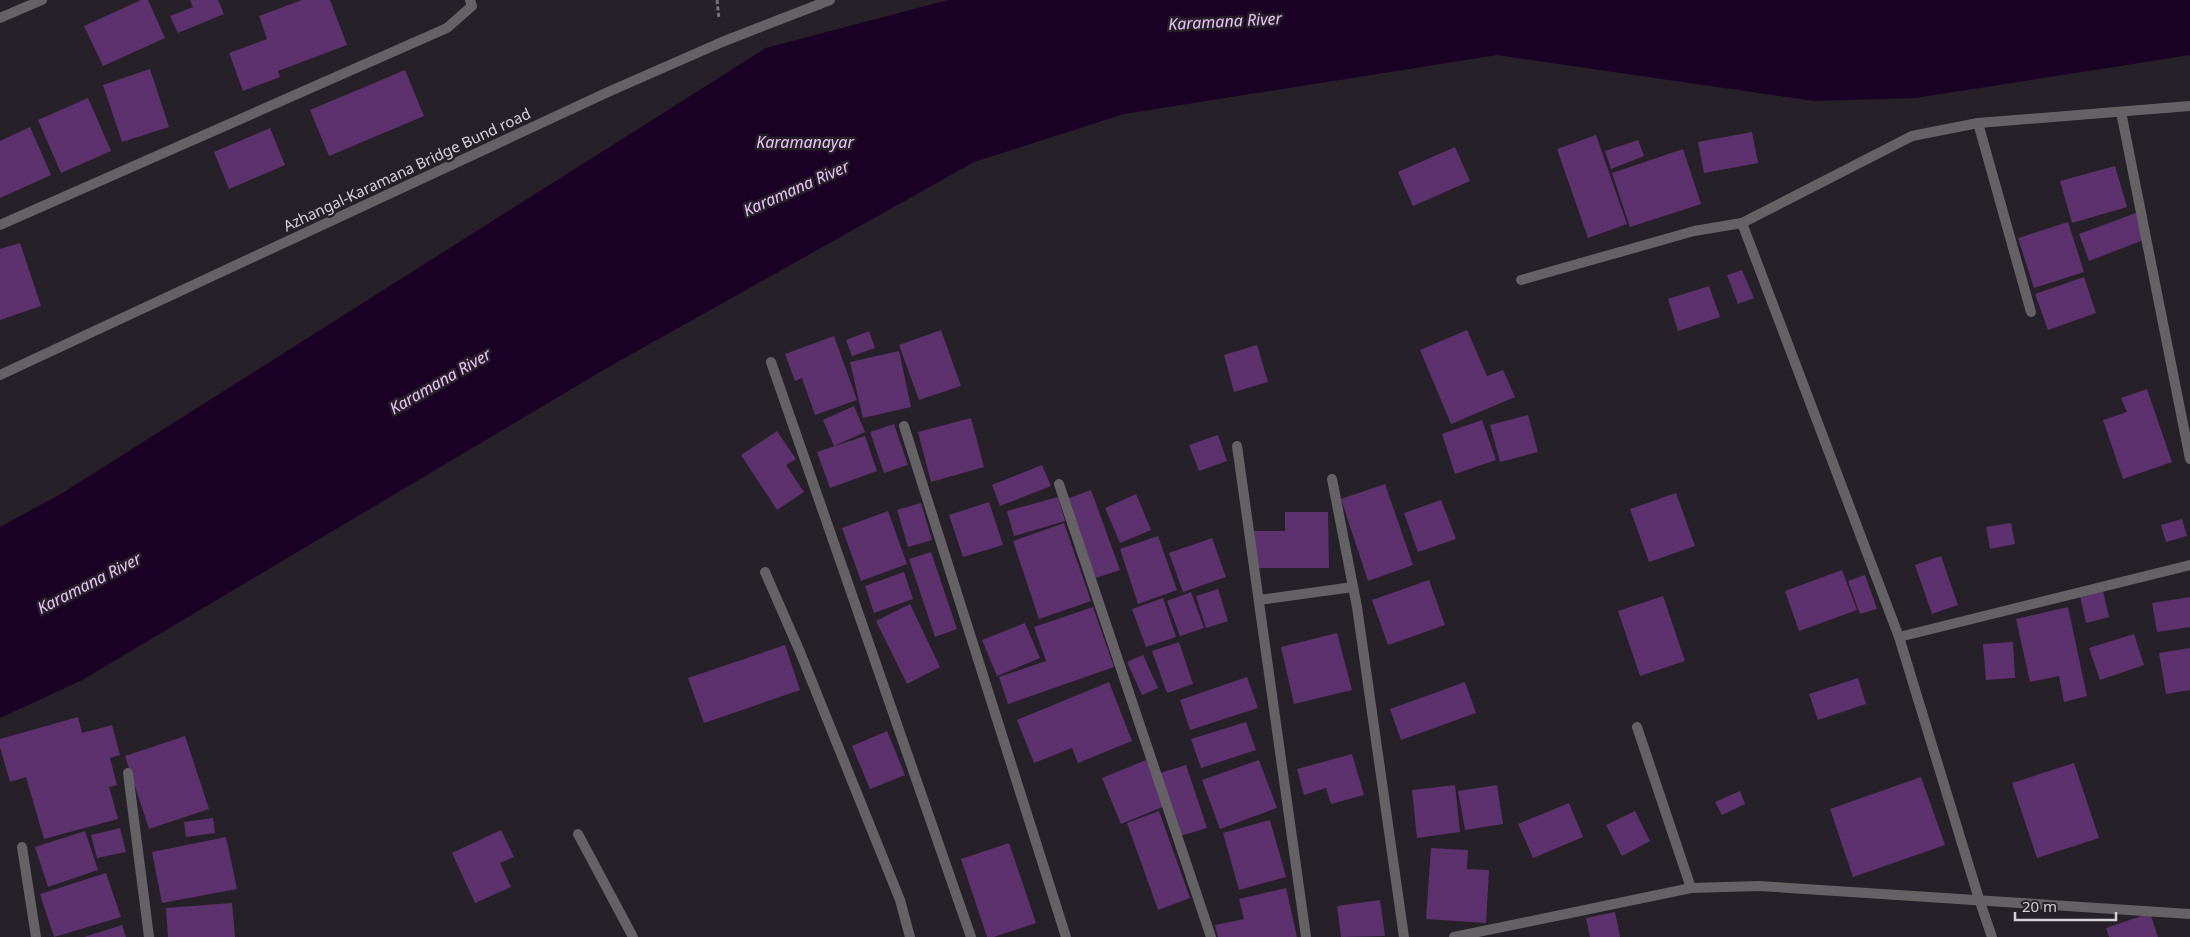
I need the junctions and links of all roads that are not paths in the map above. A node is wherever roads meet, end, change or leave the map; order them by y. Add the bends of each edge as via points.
1 (42, 0) edge
2 (470, 0) edge
3 (830, 0) edge
4 (0, 18) edge
5 (2190, 106) edge
6 (2121, 112) junction
7 (1978, 123) junction
8 (1742, 223) junction
9 (0, 225) edge
10 (1521, 280) dead end
11 (2031, 312) dead end
12 (771, 362) dead end
13 (0, 375) edge
14 (904, 426) dead end
15 (1237, 446) dead end
16 (2190, 460) edge
17 (1332, 479) dead end
18 (1059, 484) dead end
19 (2190, 565) edge
20 (765, 572) dead end
21 (1353, 587) junction
22 (1258, 600) junction
23 (1899, 637) junction
24 (1637, 727) dead end
25 (128, 774) dead end
26 (578, 834) dead end
27 (22, 847) dead end
28 (1691, 888) junction
29 (1979, 899) junction
30 (2190, 914) edge
31 (36, 937) edge
32 (149, 937) edge
33 (632, 937) edge
34 (910, 937) edge
35 (971, 937) edge
36 (1066, 937) edge
37 (1210, 937) edge
38 (1306, 937) edge
39 (1404, 937) edge
40 (1454, 937) edge
41 (1992, 937) edge

1 - 4 street
2 - 9 street via 472,6 448,28
3 - 13 street, Azhangal-Karamana Bridge Bund road via 722,42 608,92
5 - 6 street
6 - 7 street
6 - 16 street
7 - 8 street via 1912,136
7 - 11 street
8 - 10 street via 1694,231
8 - 23 street
12 - 35 street
14 - 36 street
15 - 22 street
17 - 21 street
18 - 37 street
19 - 23 street
20 - 34 street via 897,890
21 - 22 street
21 - 39 street
22 - 38 street
23 - 29 street
24 - 28 street
25 - 32 street
26 - 33 street
27 - 31 street
28 - 29 street via 1759,886
28 - 40 street
29 - 30 street
29 - 41 street

